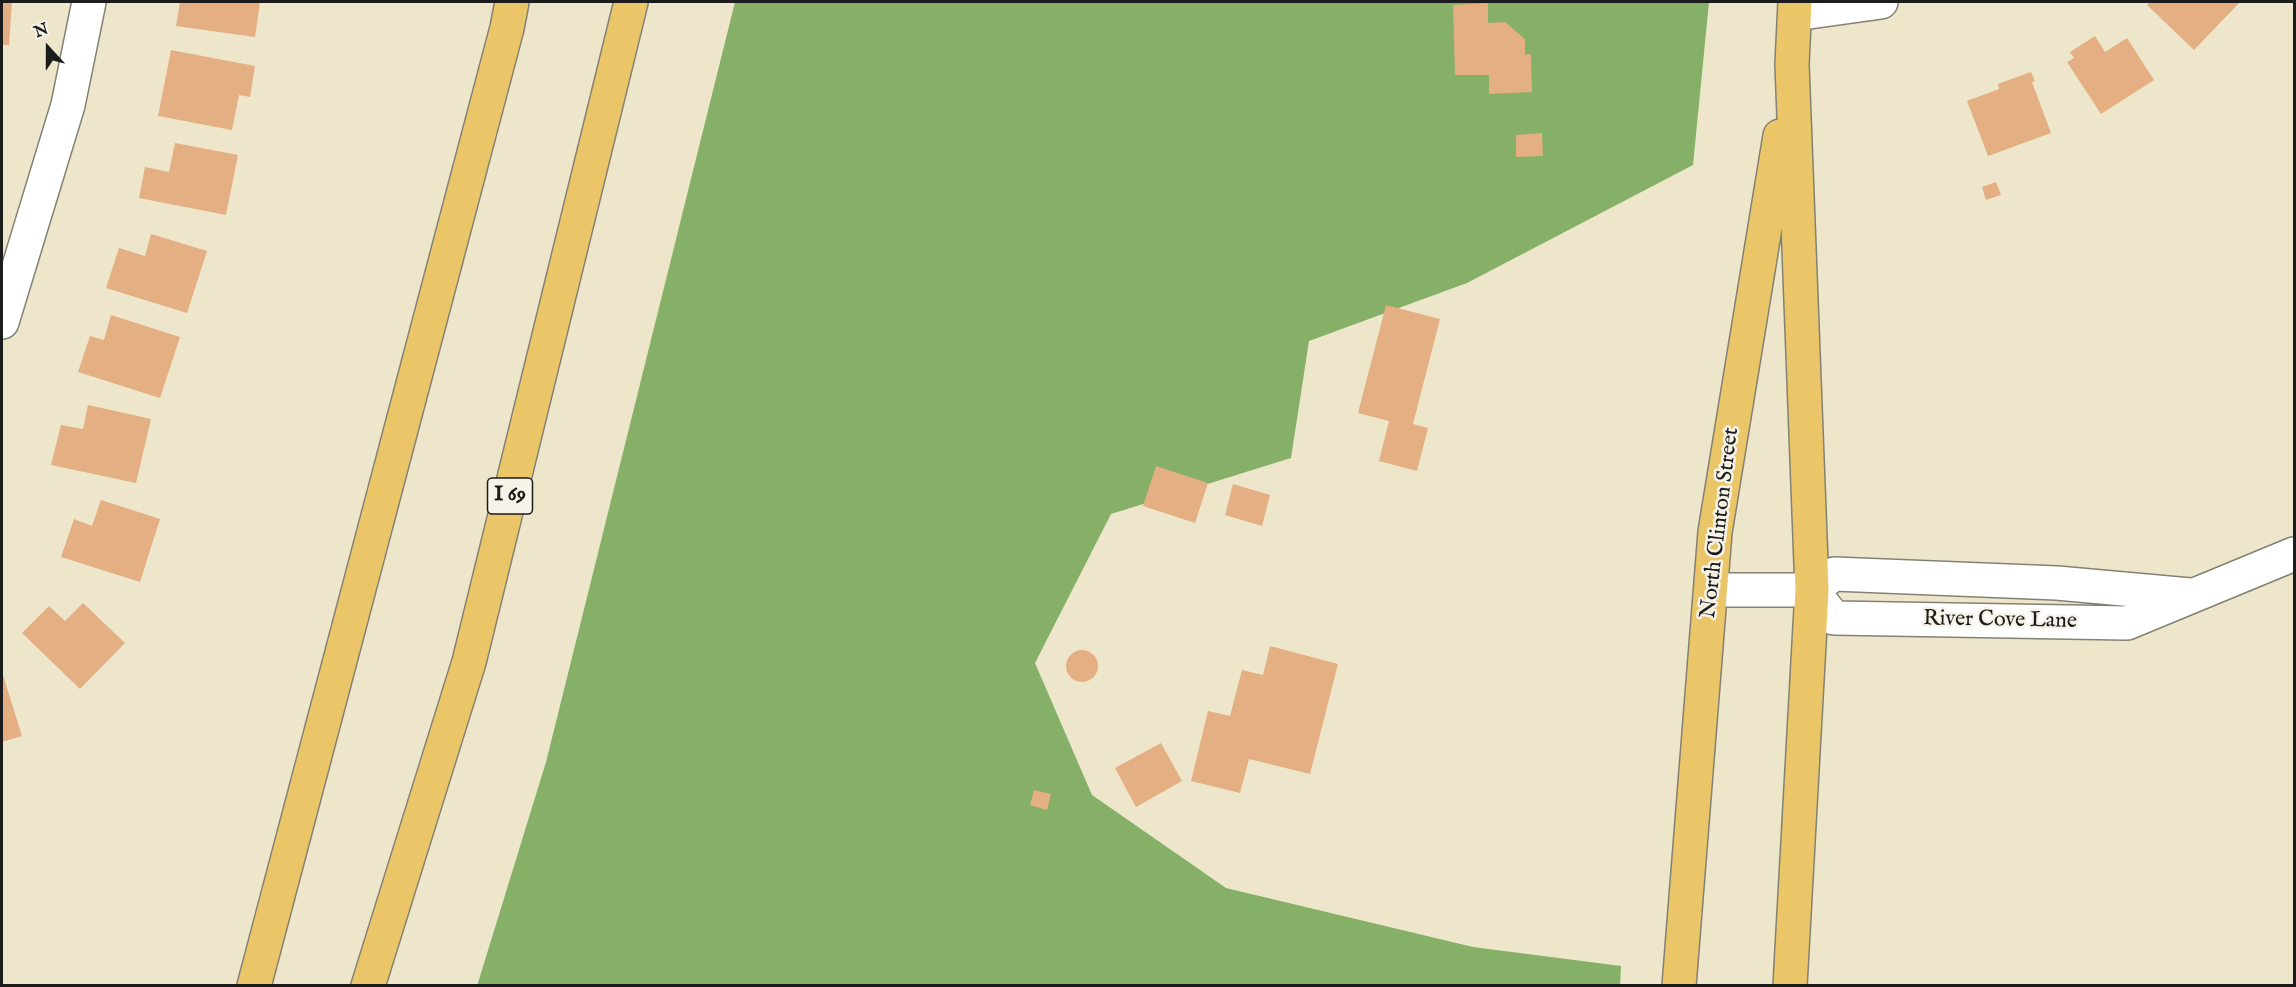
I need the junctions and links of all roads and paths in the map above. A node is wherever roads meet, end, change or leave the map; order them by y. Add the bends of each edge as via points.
1 (89, 2) edge
2 (512, 2) edge
3 (631, 2) edge
4 (1881, 2) edge
5 (1795, 8) edge
6 (1792, 64) junction
7 (2, 322) edge
8 (2295, 554) edge
9 (1711, 590) junction
10 (1812, 590) junction
11 (2195, 596) junction
12 (254, 986) edge
13 (368, 986) edge
14 (1679, 986) edge
15 (1790, 986) edge

1 - 7 street via 68,105
2 - 12 main road
3 - 13 main road, I 69 via 469,662
4 - 5 street
5 - 6 main road, North Clinton Street
6 - 9 main road, North Clinton Street via 1715,532
6 - 10 main road, North Clinton Street
8 - 11 street, River Cove Lane
9 - 10 street
9 - 14 main road, North Clinton Street
10 - 11 street, River Cove Lane via 1834,574 2057,583
10 - 11 street, River Cove Lane via 1834,618 2115,623 2127,623
10 - 15 main road, North Clinton Street

